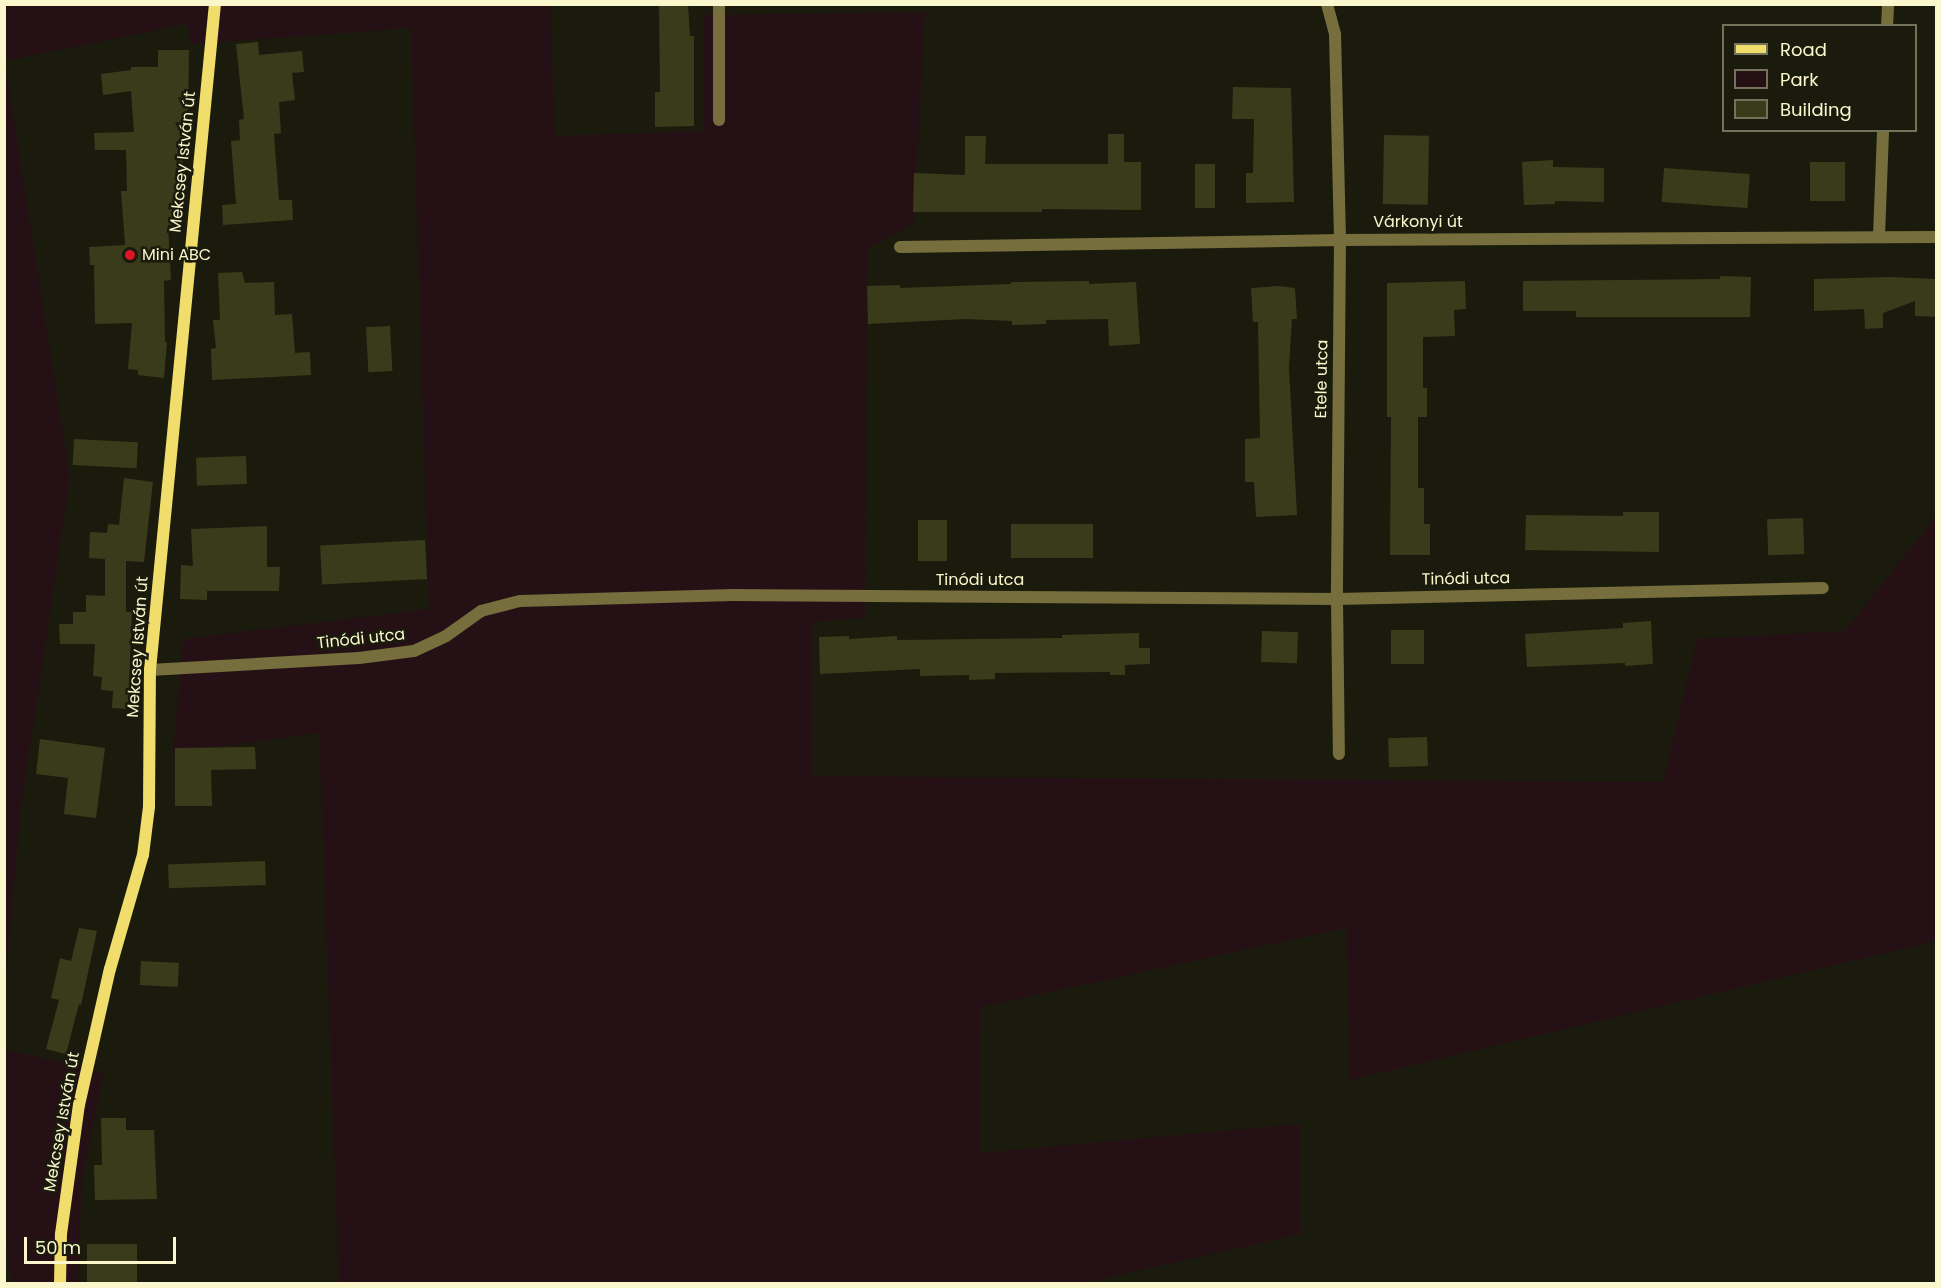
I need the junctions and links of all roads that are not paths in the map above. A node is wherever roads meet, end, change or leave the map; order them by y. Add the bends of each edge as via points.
1 (214, 4) edge
2 (718, 4) edge
3 (1327, 4) edge
4 (1888, 4) edge
5 (1887, 24) edge
6 (719, 120) dead end
7 (1883, 132) edge
8 (1879, 236) junction
9 (1936, 237) edge
10 (1340, 240) junction
11 (900, 247) dead end
12 (1823, 588) dead end
13 (1337, 598) junction
14 (150, 670) junction
15 (1338, 754) dead end
16 (60, 1284) edge

1 - 14 street, Mekcsey István út
2 - 6 street
3 - 10 street, Etele utca via 1335,34
4 - 5 street
7 - 8 street
8 - 9 street, Várkonyi út
8 - 10 street, Várkonyi út
10 - 11 street, Várkonyi út
10 - 13 street, Etele utca
12 - 13 street, Tinódi utca
13 - 14 street, Tinódi utca via 733,595 520,601 481,611 447,636 414,651 359,658
13 - 15 street, Etele utca
14 - 16 street, Mekcsey István út via 149,807 143,855 110,969 79,1105 61,1234

